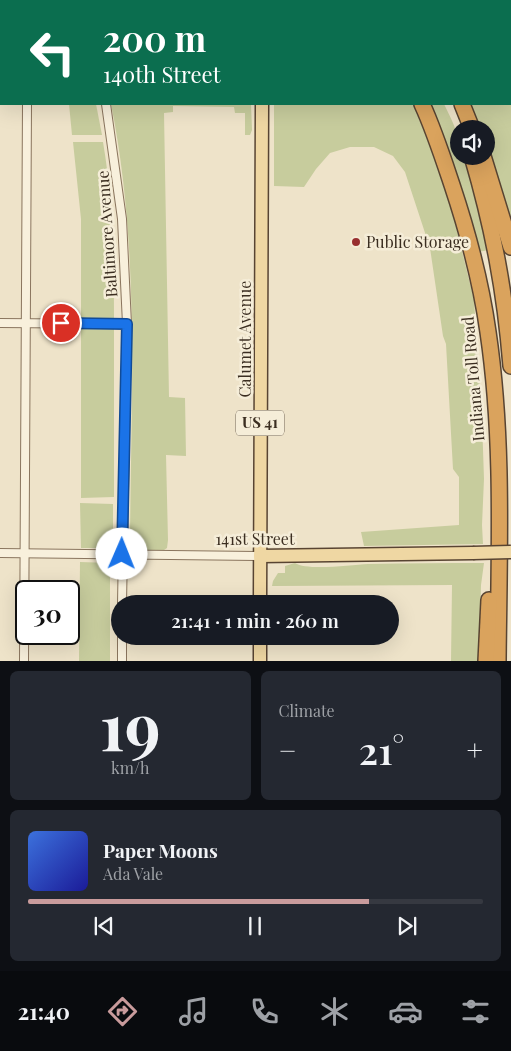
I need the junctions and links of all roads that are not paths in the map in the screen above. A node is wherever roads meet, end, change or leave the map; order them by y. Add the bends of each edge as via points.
1 (27, 105) edge
2 (106, 105) edge
3 (262, 105) edge
4 (422, 105) edge
5 (452, 105) edge
6 (462, 105) edge
7 (458, 120) edge
8 (468, 120) edge
9 (475, 165) edge
10 (486, 165) edge
11 (511, 247) edge
12 (0, 322) edge
13 (26, 323) junction
14 (127, 324) junction
15 (511, 366) edge
16 (499, 530) junction
17 (511, 552) edge
18 (0, 553) edge
19 (25, 553) junction
20 (122, 554) junction
21 (260, 556) junction
22 (122, 595) edge
23 (260, 595) edge
24 (122, 645) edge
25 (260, 645) edge
26 (24, 661) edge
27 (122, 661) edge
28 (260, 661) edge
29 (486, 661) edge
30 (498, 661) edge

1 - 13 street
2 - 14 street, Baltimore Avenue via 122,219
3 - 21 main road, Calumet Avenue / US 41
4 - 16 highway, Indiana Toll Road via 457,198 480,286 493,375
5 - 7 highway
6 - 8 highway
9 - 15 highway via 496,249
10 - 11 highway
12 - 13 street
13 - 14 street
13 - 19 street
14 - 20 street, Baltimore Avenue
16 - 29 highway via 490,573
16 - 30 highway, Indiana Toll Road
17 - 21 main road, 141st Street, bridge
18 - 19 street, 141st Street
19 - 20 street, 141st Street
19 - 26 street
20 - 21 street, 141st Street
20 - 22 street, Baltimore Avenue
21 - 23 main road, Calumet Avenue / US 41
24 - 27 street
25 - 28 main road

